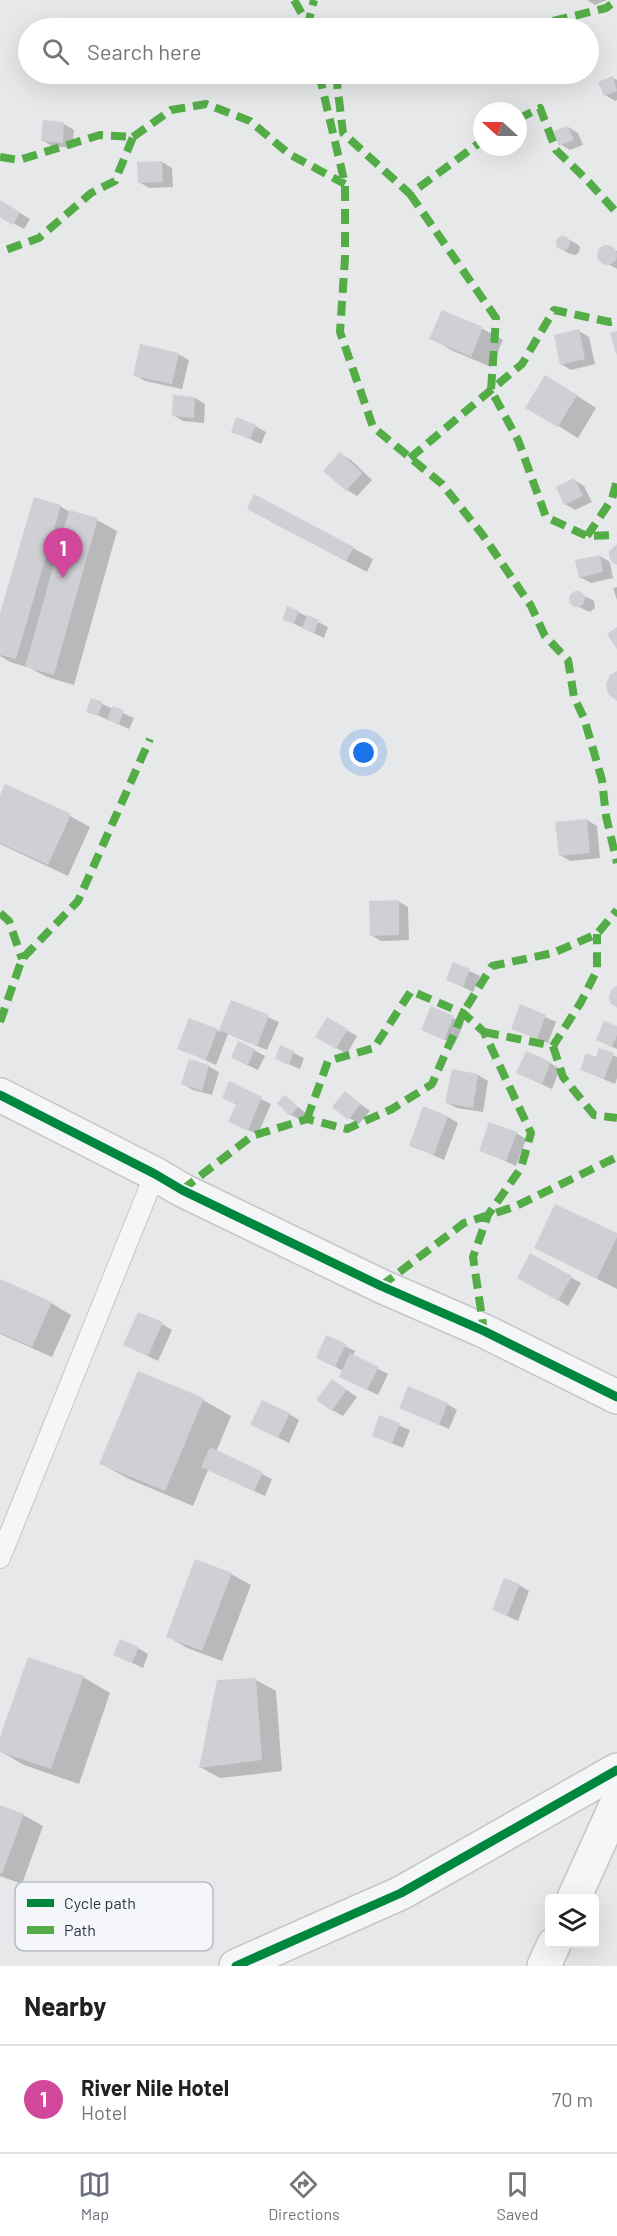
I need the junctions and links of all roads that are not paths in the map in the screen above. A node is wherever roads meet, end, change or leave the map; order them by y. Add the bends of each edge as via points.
1 (0, 1095) edge
2 (155, 1174) junction
3 (617, 1397) edge
4 (0, 1558) edge
5 (617, 1770) edge
6 (617, 1803) edge
7 (576, 1894) edge
8 (552, 1948) edge
9 (236, 1966) edge
10 (544, 1966) edge

1 - 2 street
2 - 3 street
2 - 4 lane
5 - 9 street via 401,1893
6 - 7 street
8 - 10 street

